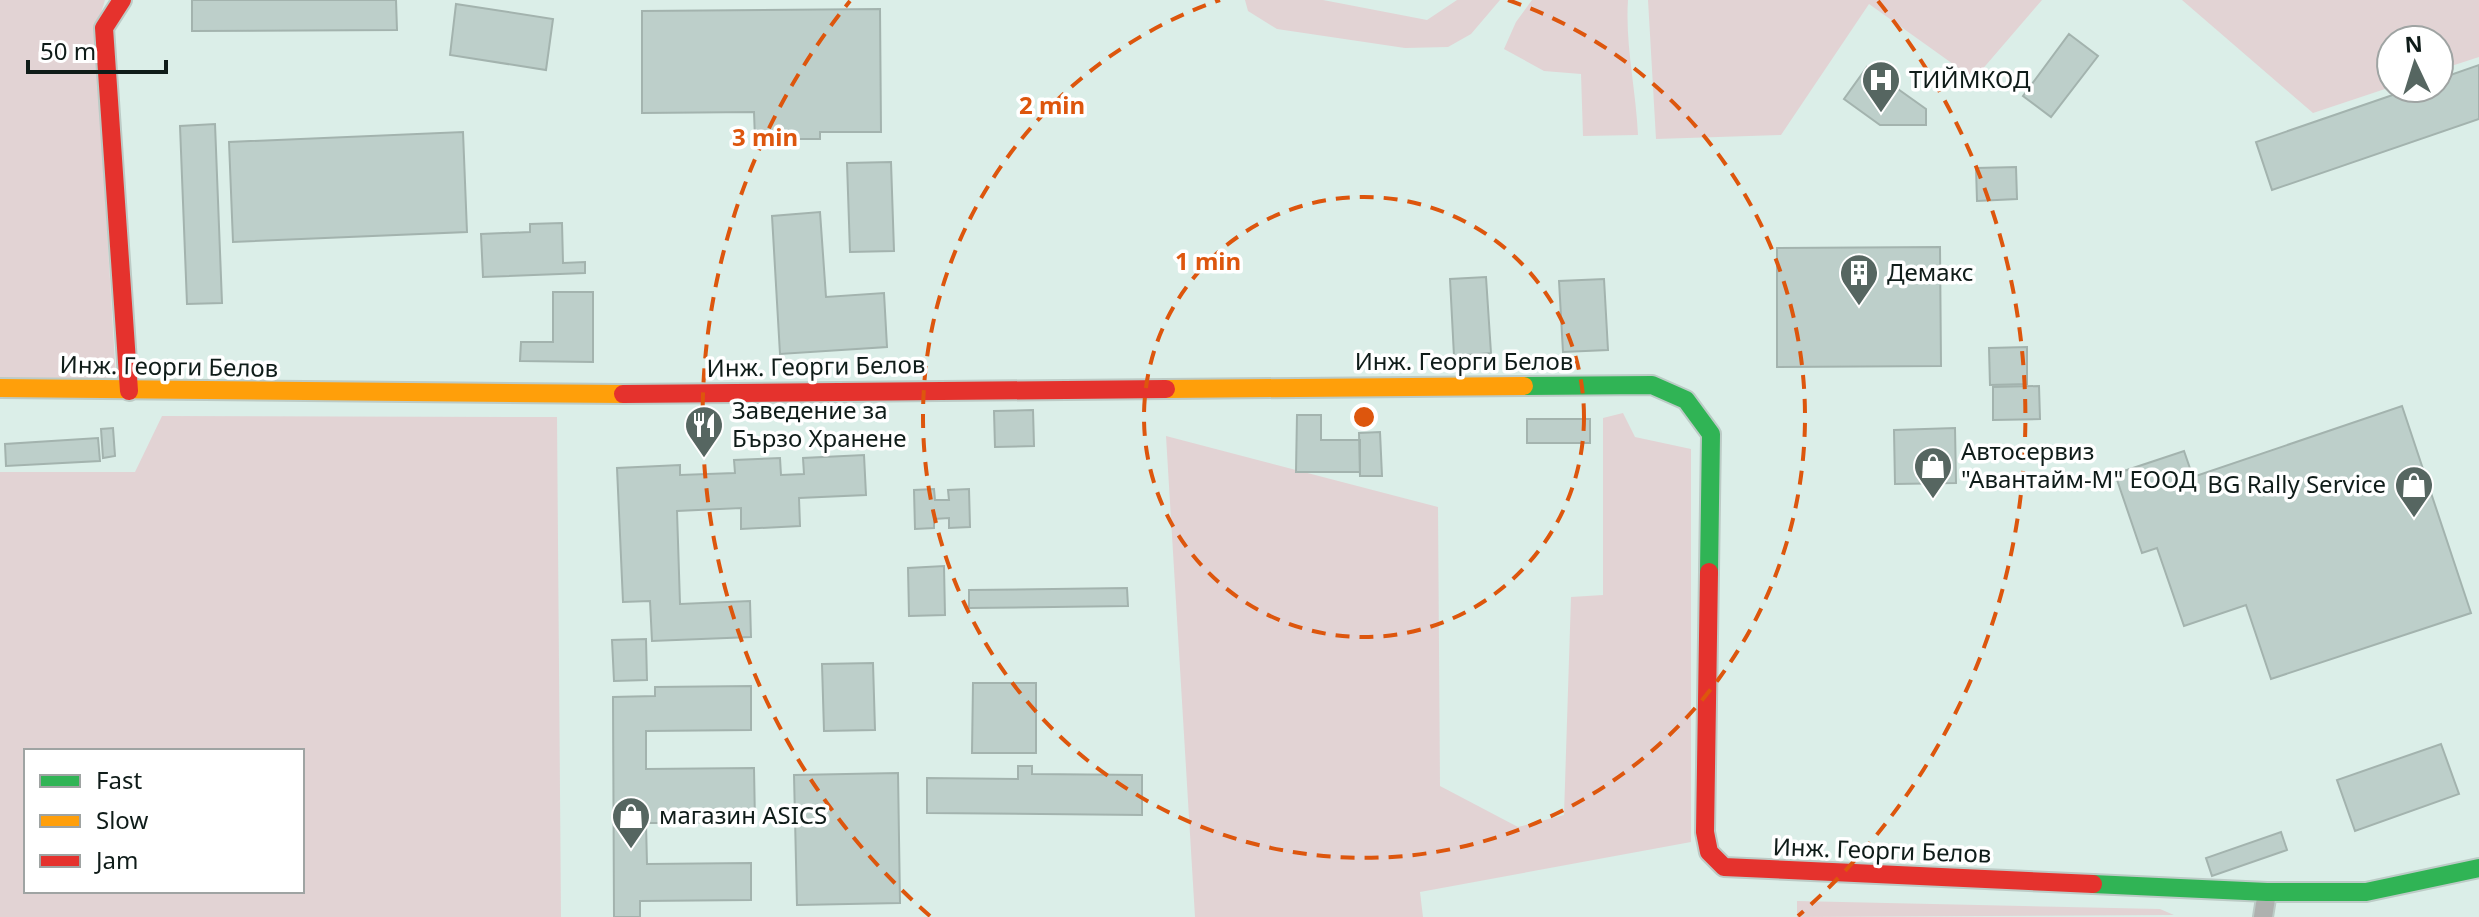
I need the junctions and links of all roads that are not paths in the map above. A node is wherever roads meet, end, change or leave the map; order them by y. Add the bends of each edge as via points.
1 (122, 0) edge
2 (0, 388) edge
3 (129, 391) junction
4 (2479, 868) edge
5 (2267, 892) junction
6 (2263, 917) edge

1 - 3 street via 104,28
2 - 3 street, Инж. Георги Белов
3 - 5 street, Инж. Георги Белов via 600,394 1652,385 1686,400 1711,434 1705,832 1716,861 1734,870
4 - 5 street, Инж. Георги Белов via 2366,892
5 - 6 street

